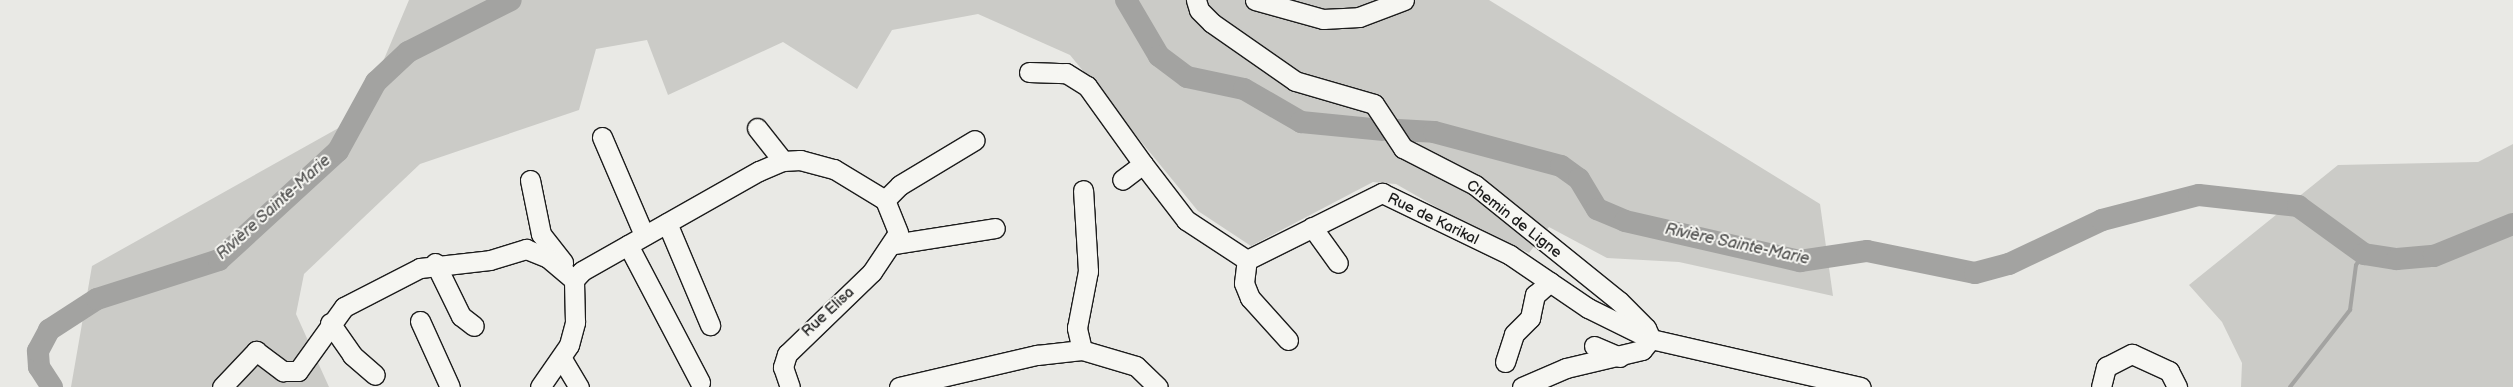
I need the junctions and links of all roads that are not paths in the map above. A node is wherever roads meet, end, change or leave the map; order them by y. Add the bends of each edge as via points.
1 (1196, 0) edge
2 (1254, 0) edge
3 (1404, 0) edge
4 (1029, 72) dead end
5 (757, 128) dead end
6 (602, 137) dead end
7 (975, 140) dead end
8 (783, 161) junction
9 (1142, 164) junction
10 (530, 180) dead end
11 (1122, 180) dead end
12 (1082, 190) dead end
13 (885, 200) junction
14 (667, 223) junction
15 (1312, 226) junction
16 (995, 228) dead end
17 (644, 235) junction
18 (894, 244) junction
19 (628, 245) junction
20 (1247, 260) junction
21 (1338, 263) dead end
22 (435, 264) junction
23 (574, 280) junction
24 (1550, 282) junction
25 (420, 321) dead end
26 (330, 323) junction
27 (710, 325) dead end
28 (474, 326) dead end
29 (1651, 339) junction
30 (1288, 340) dead end
31 (1594, 346) dead end
32 (1082, 350) junction
33 (1620, 357) junction
34 (562, 359) junction
35 (1505, 362) dead end
36 (374, 375) dead end
37 (700, 382) dead end
38 (222, 387) edge
39 (450, 387) edge
40 (540, 387) edge
41 (579, 387) edge
42 (790, 387) edge
43 (900, 387) edge
44 (1158, 387) edge
45 (1522, 387) edge
46 (1860, 387) edge
47 (2101, 387) edge
48 (2177, 387) edge

1 - 29 street, Chemin de Ligne via 1199,10 1212,23 1295,81 1374,104 1403,148 1475,185 1619,301 1646,328
2 - 3 street via 1323,19 1358,17
4 - 9 street via 1078,78
5 - 8 street
6 - 17 street
7 - 13 street via 900,186
8 - 13 street via 820,164
8 - 14 street
9 - 11 street
9 - 20 street via 1186,220
10 - 23 street via 541,234
12 - 32 street via 1088,271 1078,328
13 - 18 street via 897,222
14 - 17 street
14 - 27 street
15 - 20 street, Rue de Karikal
15 - 21 street
15 - 24 street, Rue de Karikal via 1382,194 1510,255
16 - 18 street
17 - 19 street
18 - 42 street, Rue Elisa via 872,272 787,354 782,367
19 - 23 street via 595,261
19 - 37 street
20 - 30 street via 1244,283 1250,298
22 - 23 street via 490,260 526,249 548,258
22 - 26 street via 358,296
22 - 28 street via 461,316
23 - 34 street via 574,322
24 - 29 street, Rue de Karikal
24 - 35 street via 1535,295 1530,318 1514,334
25 - 39 street
26 - 36 street via 352,355
26 - 38 street via 298,371 284,371 256,351
29 - 33 street via 1642,350
29 - 46 street
31 - 33 street
32 - 43 street via 1038,355
32 - 44 street via 1136,366
33 - 45 street via 1566,368
34 - 40 street
34 - 41 street
47 - 48 street via 2106,367 2132,354 2169,371

